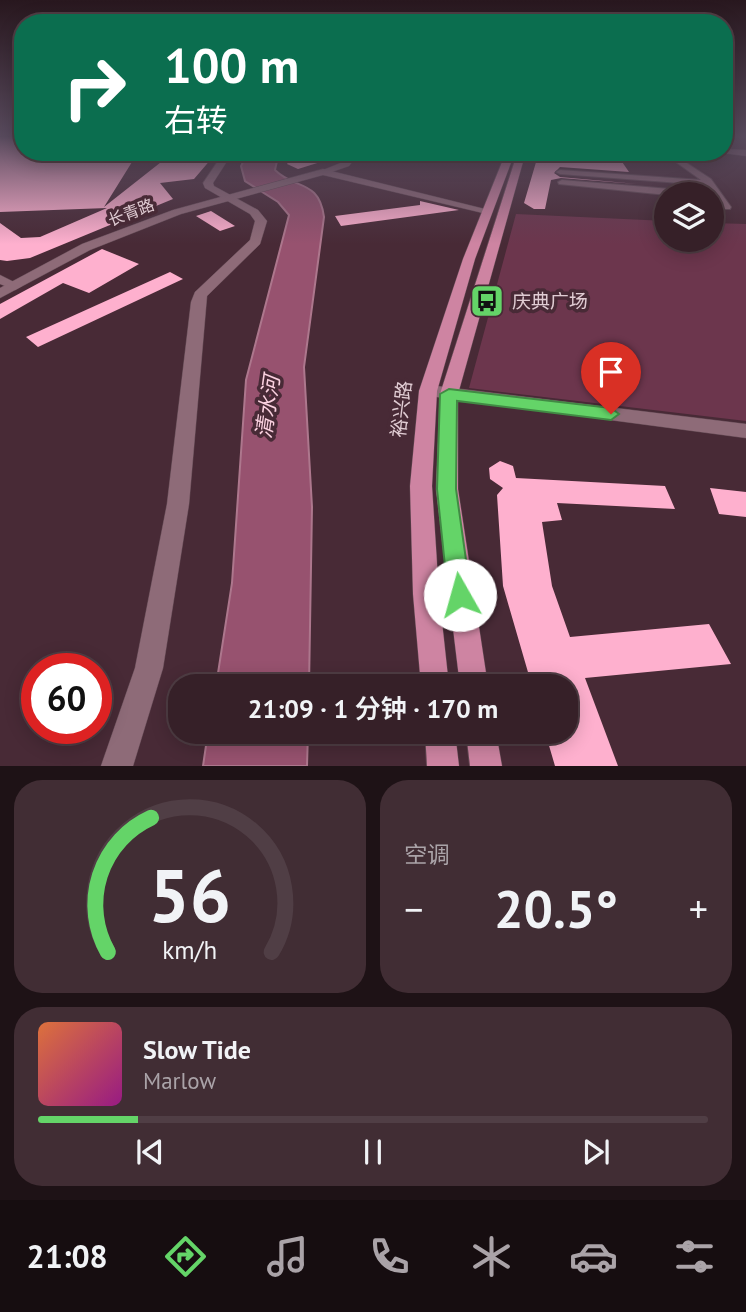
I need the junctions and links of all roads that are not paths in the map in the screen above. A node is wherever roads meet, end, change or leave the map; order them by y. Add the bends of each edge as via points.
1 (215, 173) edge
2 (320, 173) edge
3 (326, 173) edge
4 (505, 173) edge
5 (512, 173) edge
6 (570, 173) edge
7 (562, 182) dead end
8 (696, 182) edge
9 (654, 192) edge
10 (224, 198) junction
11 (494, 213) junction
12 (0, 279) edge
13 (15, 286) junction
14 (0, 294) edge
15 (428, 391) junction
16 (449, 394) junction
17 (746, 431) edge
18 (434, 674) edge
19 (472, 674) edge
20 (441, 744) edge
21 (483, 744) edge
22 (117, 766) edge
23 (443, 766) edge
24 (486, 766) edge

1 - 10 street via 209,188
2 - 10 street, 长青路
3 - 11 street
4 - 11 main road, 裕兴路
5 - 11 main road, 裕兴路
6 - 8 street
7 - 9 street
10 - 13 street, 长青路 via 101,240
10 - 22 street via 254,212 261,221 260,231 256,241 198,302 178,504 149,668
11 - 15 main road, 裕兴路
11 - 16 main road, 裕兴路
12 - 13 street
13 - 14 street, 长青路
15 - 16 street
15 - 18 main road, 裕兴路 via 421,486
16 - 17 street
16 - 19 main road, 裕兴路 via 447,489
20 - 23 main road
21 - 24 main road

